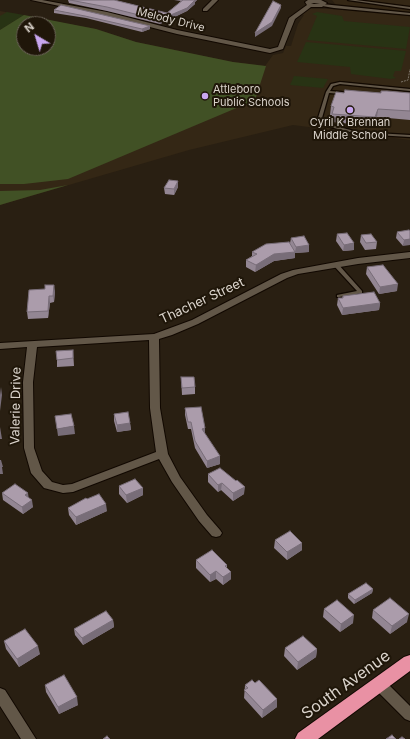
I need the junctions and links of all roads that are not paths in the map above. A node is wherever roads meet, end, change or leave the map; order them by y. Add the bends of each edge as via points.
1 (34, 0) edge
2 (215, 0) edge
3 (299, 0) edge
4 (349, 0) edge
5 (322, 2) edge
6 (309, 4) junction
7 (410, 8) edge
8 (205, 10) dead end
9 (410, 14) edge
10 (410, 90) edge
11 (328, 92) junction
12 (350, 94) edge
13 (410, 136) edge
14 (410, 255) edge
15 (336, 265) junction
16 (339, 296) edge
17 (154, 337) junction
18 (32, 344) junction
19 (0, 346) edge
20 (162, 454) junction
21 (216, 533) dead end
22 (410, 662) edge
23 (379, 684) junction
24 (0, 694) edge
25 (410, 714) edge
26 (29, 739) edge
27 (304, 739) edge

1 - 6 street, Melody Drive via 270,51 279,50 292,18
2 - 8 street
3 - 6 street
4 - 7 lane
5 - 6 street
5 - 9 lane via 334,7
10 - 11 lane via 340,83 332,86
11 - 12 lane
11 - 13 lane via 320,118 327,125 358,133
14 - 15 street, Thacher Street
15 - 16 lane via 360,292
15 - 17 street, Thacher Street via 284,276 196,322
17 - 18 street, Thacher Street
17 - 20 street via 155,408
18 - 19 street, Thacher Street
18 - 20 street, Valerie Drive via 28,382 29,448 36,473 48,485 63,489 73,488
20 - 21 street via 176,480
22 - 23 highway, South Avenue
23 - 25 street
23 - 27 highway, South Avenue
24 - 26 street

